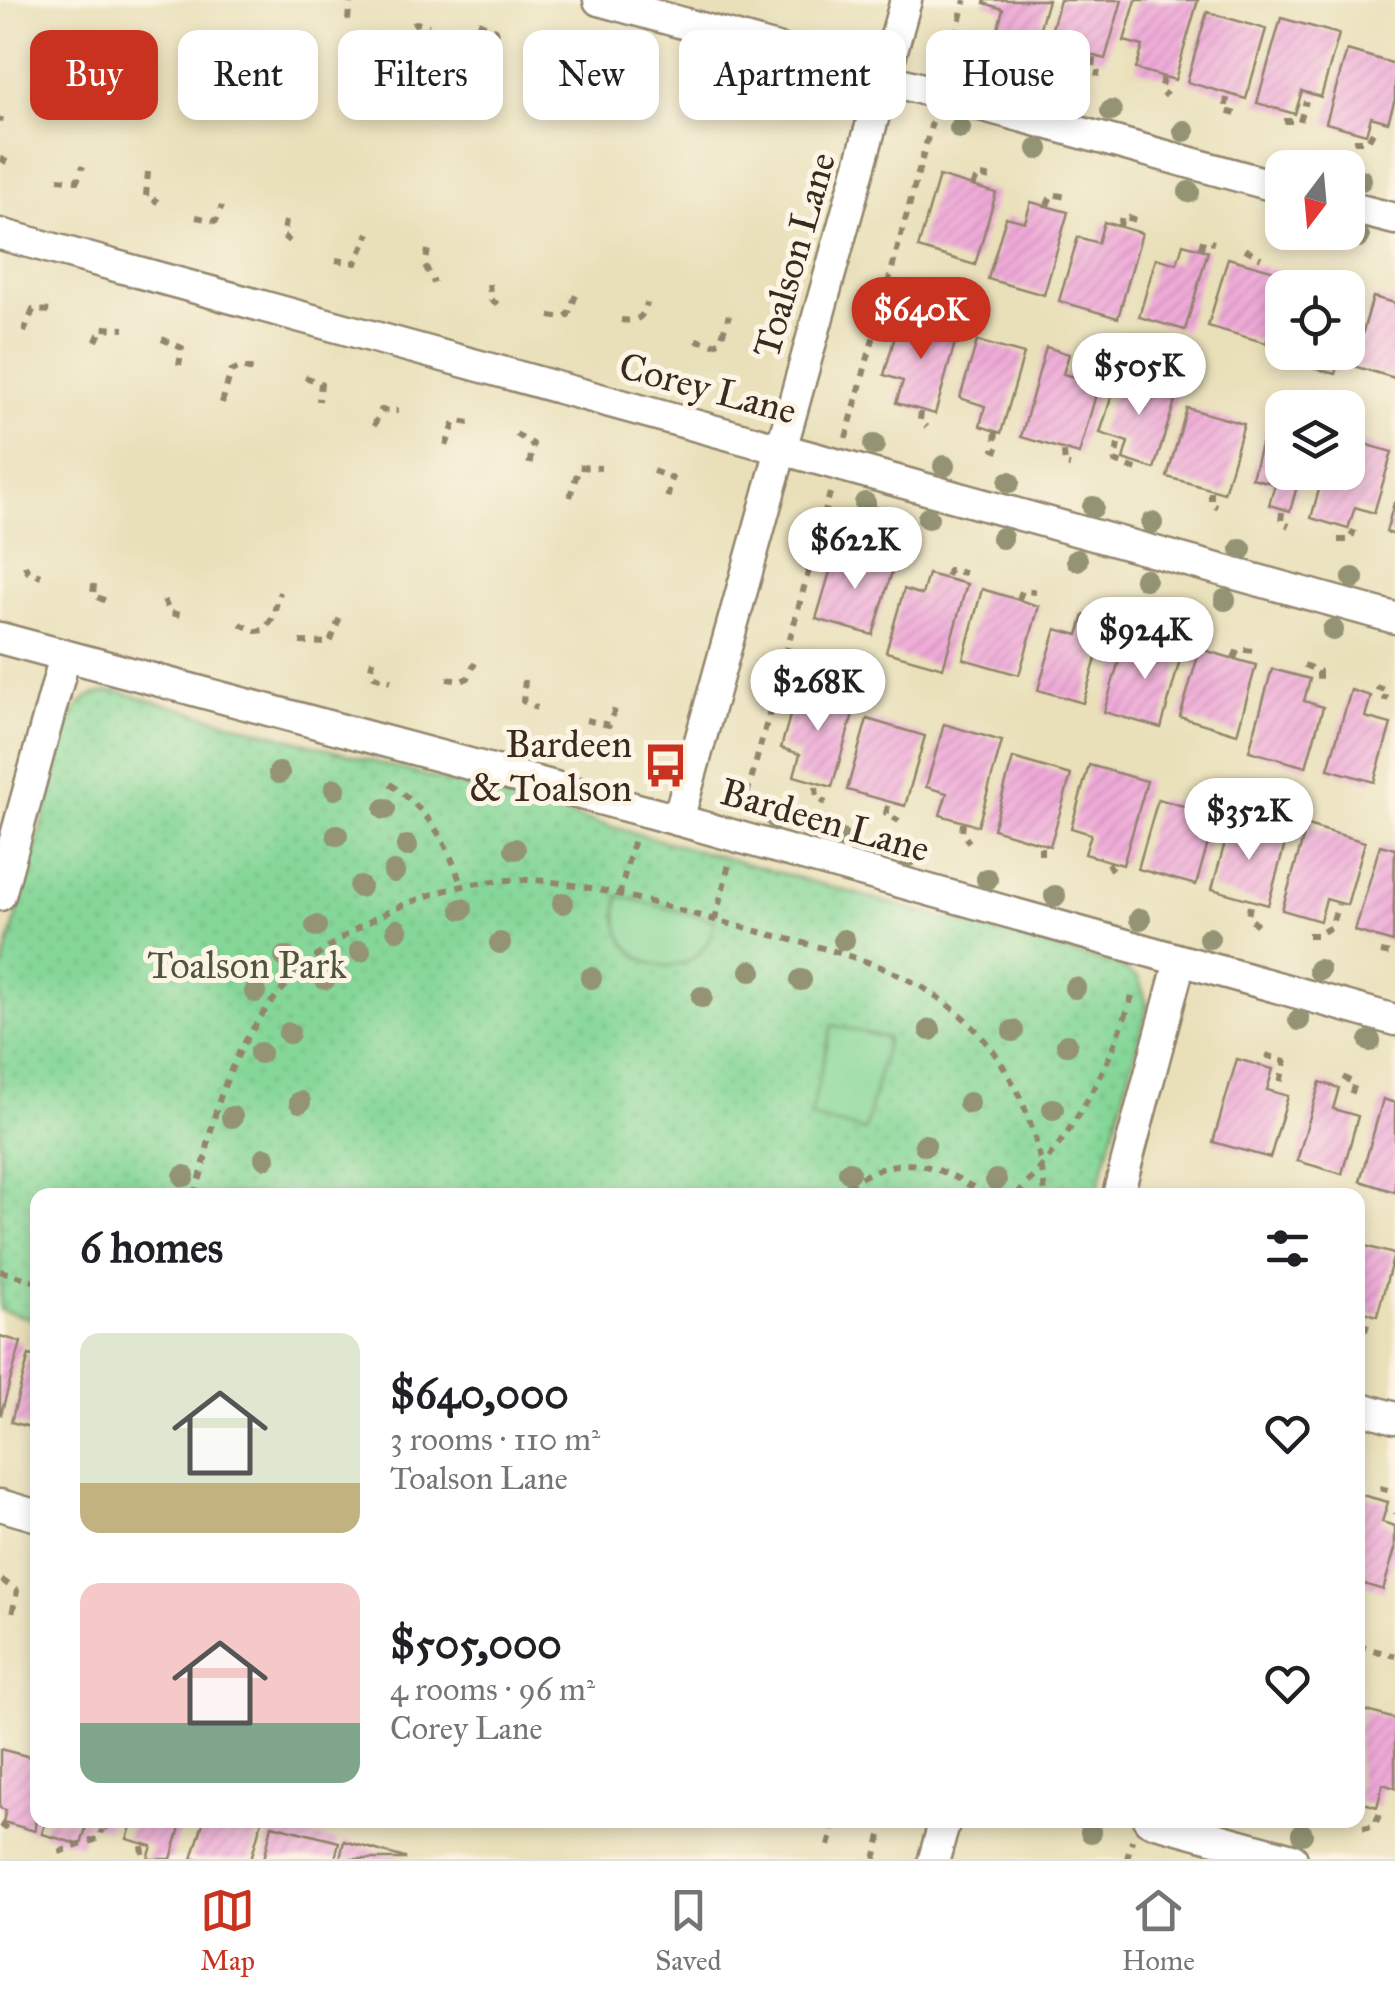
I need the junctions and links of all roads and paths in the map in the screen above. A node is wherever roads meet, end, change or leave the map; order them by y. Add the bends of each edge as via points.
1 (350, 0) edge
2 (599, 0) edge
3 (906, 0) edge
4 (966, 0) edge
5 (348, 20) dead end
6 (478, 22) dead end
7 (429, 26) dead end
8 (411, 30) edge
9 (496, 30) edge
10 (709, 30) edge
11 (898, 30) edge
12 (957, 30) edge
13 (1094, 58) dead end
14 (1100, 74) dead end
15 (1162, 78) dead end
16 (906, 84) edge
17 (1167, 96) dead end
18 (1227, 98) dead end
19 (1306, 102) dead end
20 (1236, 114) dead end
21 (872, 120) edge
22 (932, 120) edge
23 (1284, 122) dead end
24 (1374, 130) dead end
25 (1354, 142) dead end
26 (83, 166) dead end
27 (148, 172) dead end
28 (58, 179) dead end
29 (995, 179) dead end
30 (1265, 183) edge
31 (973, 186) dead end
32 (1066, 197) dead end
33 (158, 202) dead end
34 (1047, 205) dead end
35 (222, 206) dead end
36 (1365, 211) edge
37 (196, 216) dead end
38 (1395, 219) edge
39 (286, 220) dead end
40 (1141, 221) dead end
41 (1120, 226) dead end
42 (0, 234) edge
43 (369, 234) dead end
44 (1214, 243) dead end
45 (294, 245) dead end
46 (1201, 248) dead end
47 (428, 250) dead end
48 (1245, 250) dead end
49 (1261, 258) dead end
50 (336, 260) dead end
51 (434, 283) dead end
52 (490, 284) dead end
53 (576, 295) dead end
54 (647, 303) dead end
55 (500, 305) dead end
56 (52, 311) dead end
57 (729, 315) dead end
58 (550, 316) dead end
59 (622, 320) dead end
60 (124, 329) dead end
61 (24, 332) dead end
62 (162, 339) dead end
63 (696, 340) dead end
64 (96, 341) dead end
65 (179, 365) dead end
66 (254, 370) dead end
67 (305, 376) dead end
68 (319, 401) dead end
69 (222, 403) dead end
70 (398, 411) dead end
71 (921, 412) dead end
72 (470, 424) dead end
73 (374, 426) dead end
74 (927, 427) dead end
75 (996, 432) dead end
76 (516, 434) dead end
77 (1118, 444) dead end
78 (844, 445) dead end
79 (446, 446) dead end
80 (781, 450) junction
81 (1000, 451) dead end
82 (1064, 452) dead end
83 (1070, 466) dead end
84 (528, 467) dead end
85 (600, 468) dead end
86 (1138, 470) dead end
87 (653, 471) dead end
88 (831, 488) dead end
89 (1210, 492) dead end
90 (570, 497) dead end
91 (666, 504) dead end
92 (1217, 507) dead end
93 (1282, 512) dead end
94 (1288, 526) dead end
95 (1354, 530) dead end
96 (1338, 540) dead end
97 (893, 553) dead end
98 (873, 557) dead end
99 (25, 565) dead end
100 (965, 573) dead end
101 (41, 576) dead end
102 (947, 576) dead end
103 (94, 584) dead end
104 (280, 592) dead end
105 (1036, 592) dead end
106 (1019, 599) dead end
107 (164, 600) dead end
108 (108, 602) dead end
109 (1112, 614) dead end
110 (181, 616) dead end
111 (340, 617) dead end
112 (1098, 618) dead end
113 (1395, 618) edge
114 (240, 624) dead end
115 (1185, 633) dead end
116 (1162, 637) dead end
117 (0, 638) edge
118 (300, 642) dead end
119 (1253, 651) dead end
120 (65, 656) junction
121 (1234, 658) dead end
122 (373, 660) dead end
123 (476, 663) dead end
124 (1304, 665) dead end
125 (447, 679) dead end
126 (525, 680) dead end
127 (391, 681) dead end
128 (1319, 683) dead end
129 (1376, 686) dead end
130 (1384, 702) dead end
131 (616, 706) dead end
132 (537, 708) dead end
133 (586, 720) dead end
134 (390, 784) dead end
135 (816, 787) dead end
136 (826, 802) dead end
137 (888, 806) dead end
138 (741, 817) dead end
139 (678, 820) junction
140 (899, 821) dead end
141 (963, 823) dead end
142 (636, 834) dead end
143 (969, 842) dead end
144 (1040, 847) dead end
145 (1045, 856) dead end
146 (730, 862) dead end
147 (1108, 863) dead end
148 (1115, 876) dead end
149 (462, 888) junction
150 (0, 894) edge
151 (620, 896) junction
152 (1338, 904) dead end
153 (1250, 906) dead end
154 (715, 920) junction
155 (1257, 925) dead end
156 (1308, 935) dead end
157 (1395, 950) edge
158 (1382, 952) dead end
159 (1180, 961) junction
160 (1134, 989) dead end
161 (1395, 1020) edge
162 (1266, 1055) dead end
163 (1343, 1077) dead end
164 (1280, 1082) dead end
165 (1349, 1100) dead end
166 (1042, 1168) junction
167 (199, 1188) edge
168 (846, 1188) edge
169 (975, 1188) edge
170 (1023, 1188) edge
171 (1044, 1188) edge
172 (1120, 1188) edge
173 (0, 1271) edge
174 (30, 1280) edge
175 (1368, 1321) dead end
176 (1365, 1330) edge
177 (1365, 1410) edge
178 (1395, 1418) edge
179 (1380, 1488) dead end
180 (1395, 1492) edge
181 (0, 1505) edge
182 (30, 1514) edge
183 (2, 1580) edge
184 (11, 1619) dead end
185 (1365, 1648) edge
186 (1395, 1656) edge
187 (1381, 1811) dead end
188 (0, 1824) edge
189 (834, 1828) edge
190 (883, 1828) edge
191 (944, 1828) edge
192 (1178, 1828) edge
193 (1365, 1828) edge
194 (102, 1830) dead end
195 (12, 1832) dead end
196 (142, 1846) dead end
197 (830, 1846) dead end
198 (59, 1852) dead end
199 (144, 1859) edge
200 (874, 1859) edge
201 (934, 1859) edge
202 (1292, 1859) edge

1 - 5 path
2 - 10 street
3 - 11 street, Toalson Lane
4 - 12 path
6 - 9 path
7 - 8 path via 416,23
13 - 14 path via 1092,72
15 - 17 path via 1160,90
16 - 30 street
18 - 20 path via 1225,111
19 - 23 path via 1300,121
21 - 80 street, Toalson Lane
22 - 78 path
24 - 25 path via 1368,141
26 - 28 path via 77,181
27 - 33 path via 146,196
29 - 31 path via 978,175
32 - 34 path via 1052,194
35 - 37 path via 216,221
36 - 38 street
39 - 45 path via 284,236
40 - 41 path via 1122,216
42 - 80 street, Corey Lane
43 - 50 path via 356,262
44 - 46 path via 1203,240
47 - 51 path via 425,265
48 - 49 path
52 - 55 path via 491,300
53 - 58 path via 568,315
54 - 59 path via 641,318
56 - 61 path via 33,310
57 - 63 path via 720,342
60 - 64 path via 102,328
62 - 65 path via 182,348
66 - 69 path via 236,367
67 - 68 path via 321,383
70 - 73 path via 381,410
71 - 74 path
72 - 79 path via 458,420
75 - 81 path via 993,444
76 - 84 path via 533,444
77 - 86 path via 1115,461
80 - 113 street, Corey Lane
80 - 139 street, Toalson Lane
82 - 83 path
85 - 90 path via 579,467
87 - 91 path via 672,478
88 - 138 path
89 - 92 path
93 - 94 path
95 - 96 path via 1350,540
97 - 98 path via 877,549
99 - 101 path
100 - 102 path via 950,570
103 - 108 path via 93,595
104 - 114 path via 264,630
105 - 106 path via 1022,591
107 - 110 path via 170,613
109 - 112 path via 1100,612
111 - 118 path via 330,644
115 - 116 path via 1166,629
117 - 120 street, Bardeen Lane
119 - 121 path via 1238,648
120 - 139 street, Bardeen Lane
120 - 150 street
122 - 127 path via 374,676
123 - 125 path via 468,678
124 - 128 path via 1320,671
126 - 132 path via 523,702
129 - 130 path via 1387,691
131 - 133 path via 609,725
134 - 149 path via 437,828
135 - 136 path
137 - 140 path via 886,813
139 - 159 street, Bardeen Lane
141 - 143 path
142 - 151 path
144 - 145 path
146 - 154 path
147 - 148 path
149 - 151 path via 508,880
149 - 167 path via 396,907 331,945 286,986 230,1070
151 - 154 path
152 - 156 path via 1331,927
153 - 155 path via 1248,916
154 - 166 path via 870,964 905,978 964,1019 1021,1098
157 - 158 path
159 - 161 street, Bardeen Lane
159 - 172 street
160 - 166 path via 1104,1071
162 - 164 path via 1285,1062
163 - 165 path via 1353,1080
166 - 170 path
166 - 171 path
168 - 169 path via 876,1170 922,1164
173 - 174 path
175 - 176 path
177 - 178 street
179 - 180 path
181 - 182 street
183 - 184 path via 17,1591
185 - 186 path
187 - 193 path via 1374,1826
188 - 195 path
189 - 197 path
190 - 200 path
191 - 201 street
192 - 202 street
194 - 198 path via 94,1842
196 - 199 path

